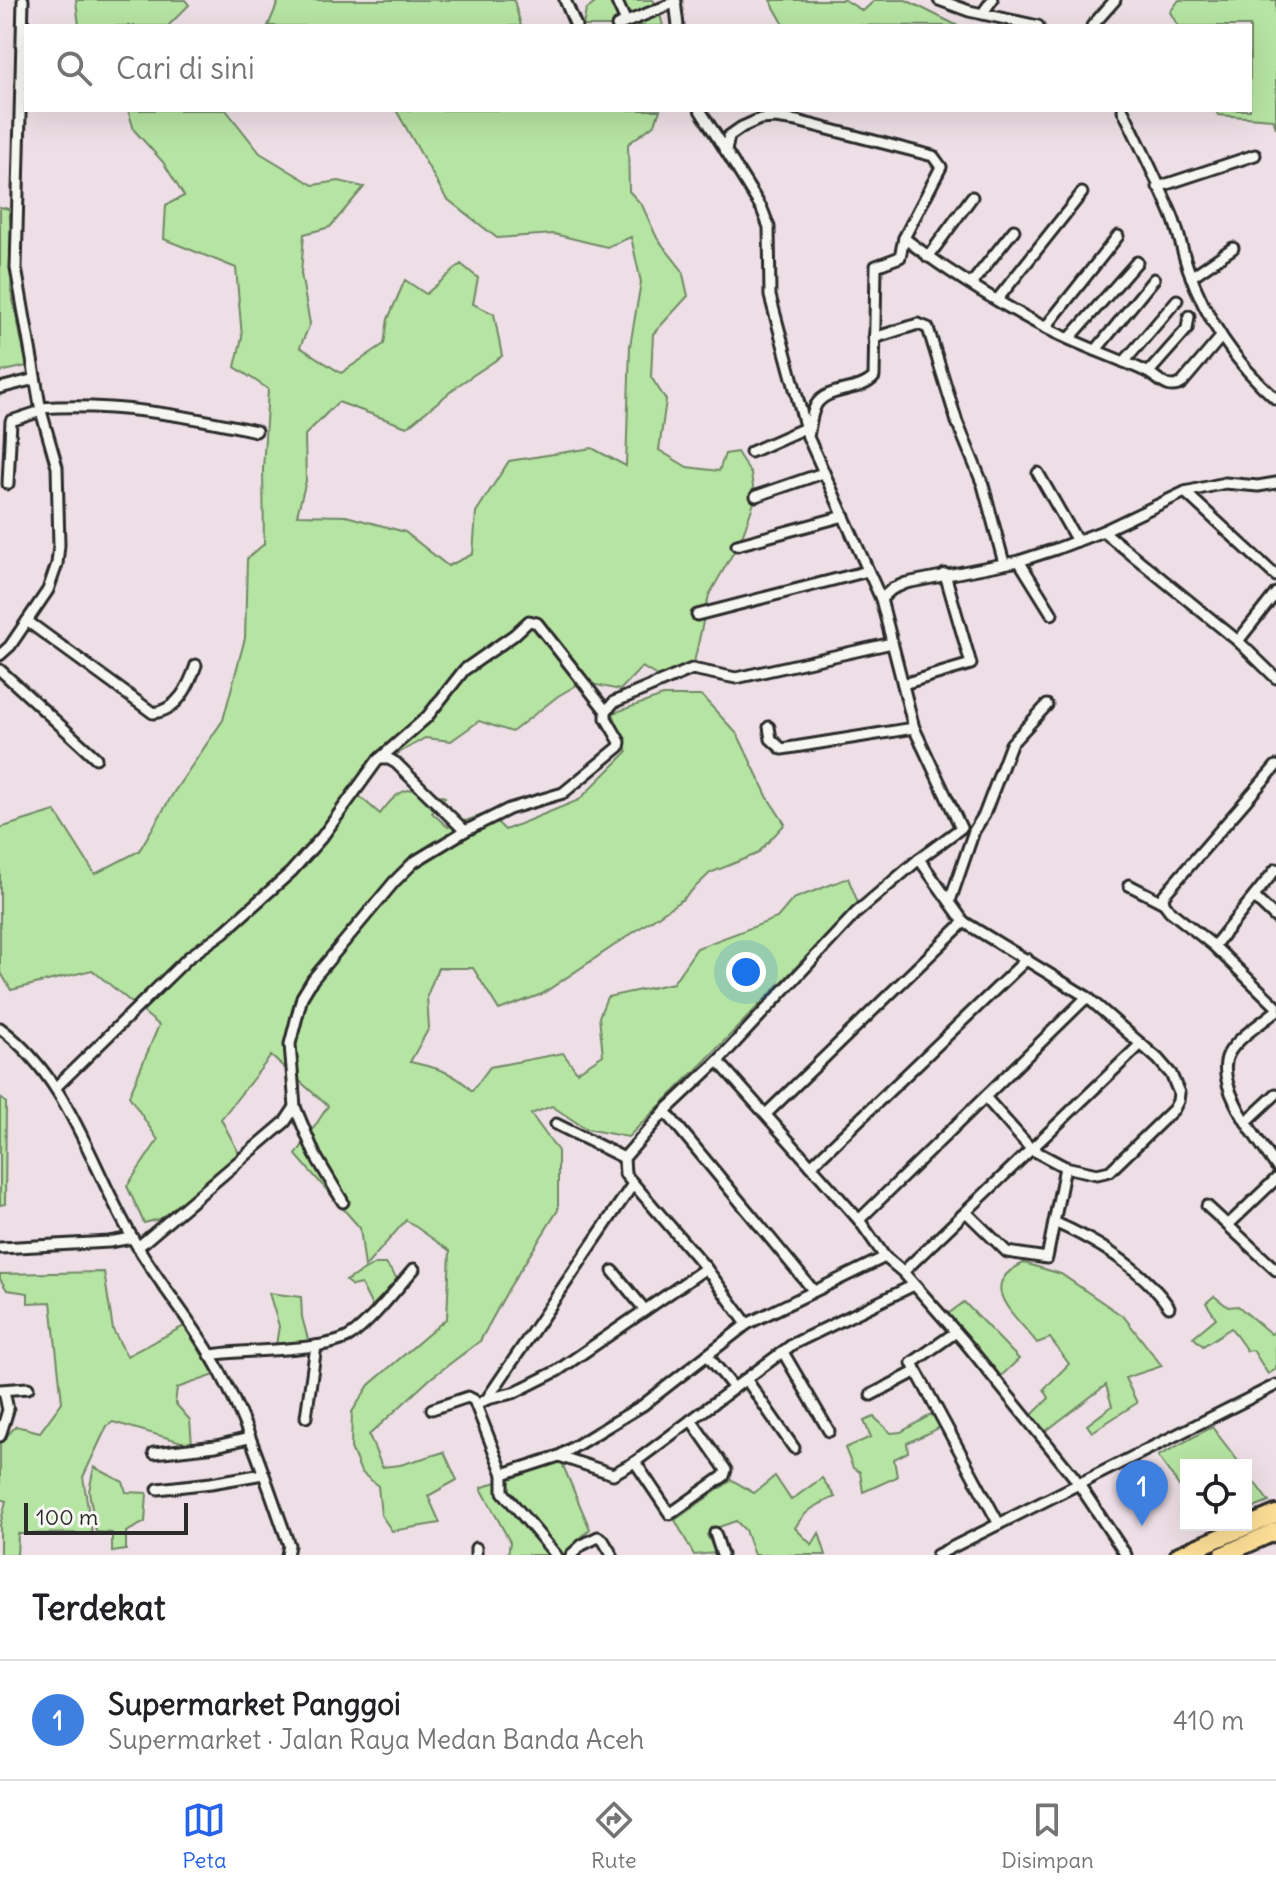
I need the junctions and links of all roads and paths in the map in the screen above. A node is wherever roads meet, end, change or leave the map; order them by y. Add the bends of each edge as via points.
1 (23, 0) edge
2 (565, 0) edge
3 (616, 0) edge
4 (939, 0) edge
5 (992, 0) edge
6 (1115, 0) edge
7 (675, 1) edge
8 (982, 14) junction
9 (575, 24) edge
10 (622, 24) edge
11 (678, 24) edge
12 (1029, 24) edge
13 (1094, 24) edge
14 (701, 112) edge
15 (1124, 112) edge
16 (726, 151) junction
17 (1255, 155) dead end
18 (1158, 187) junction
19 (1082, 193) dead end
20 (972, 197) dead end
21 (1014, 230) dead end
22 (1118, 236) dead end
23 (904, 238) junction
24 (1233, 248) dead end
25 (928, 257) junction
26 (1137, 262) dead end
27 (1191, 277) junction
28 (1154, 279) dead end
29 (971, 284) junction
30 (997, 300) junction
31 (1177, 300) dead end
32 (1189, 316) dead end
33 (1045, 328) junction
34 (1221, 337) junction
35 (874, 338) junction
36 (1069, 339) junction
37 (1096, 350) junction
38 (1124, 362) junction
39 (1149, 372) junction
40 (35, 379) junction
41 (0, 388) edge
42 (1276, 399) edge
43 (41, 409) junction
44 (256, 431) dead end
45 (807, 432) junction
46 (751, 452) dead end
47 (823, 473) junction
48 (1038, 473) dead end
49 (1276, 483) edge
50 (8, 484) dead end
51 (1185, 492) junction
52 (756, 496) dead end
53 (844, 516) junction
54 (1103, 531) junction
55 (1077, 541) junction
56 (737, 545) dead end
57 (1019, 561) junction
58 (1004, 563) junction
59 (868, 571) junction
60 (945, 574) junction
61 (1276, 576) edge
62 (1276, 593) edge
63 (881, 599) junction
64 (1052, 614) dead end
65 (697, 615) dead end
66 (27, 621) junction
67 (1238, 641) junction
68 (892, 643) junction
69 (0, 655) edge
70 (196, 665) dead end
71 (0, 670) edge
72 (1276, 678) edge
73 (903, 684) junction
74 (1047, 705) dead end
75 (606, 711) junction
76 (769, 727) dead end
77 (914, 728) junction
78 (96, 758) dead end
79 (379, 759) junction
80 (1276, 766) edge
81 (961, 828) junction
82 (465, 831) junction
83 (974, 831) junction
84 (919, 859) junction
85 (1276, 869) edge
86 (1129, 885) dead end
87 (1254, 897) junction
88 (950, 901) junction
89 (1164, 903) junction
90 (1276, 918) edge
91 (964, 922) junction
92 (1214, 946) junction
93 (1027, 959) junction
94 (1087, 997) junction
95 (1276, 1009) edge
96 (0, 1028) edge
97 (1141, 1044) junction
98 (718, 1061) junction
99 (57, 1086) junction
100 (1276, 1094) edge
101 (985, 1097) junction
102 (295, 1107) junction
103 (665, 1111) junction
104 (766, 1114) junction
105 (1246, 1122) junction
106 (556, 1124) dead end
107 (1031, 1149) junction
108 (624, 1158) junction
109 (811, 1166) junction
110 (1276, 1166) edge
111 (1065, 1167) junction
112 (1276, 1179) edge
113 (633, 1184) junction
114 (343, 1202) dead end
115 (1207, 1206) dead end
116 (966, 1212) junction
117 (859, 1220) junction
118 (1054, 1222) junction
119 (1228, 1225) junction
120 (132, 1238) junction
121 (138, 1247) junction
122 (0, 1248) edge
123 (885, 1257) junction
124 (706, 1268) junction
125 (414, 1269) dead end
126 (1276, 1270) edge
127 (613, 1271) dead end
128 (903, 1272) junction
129 (914, 1285) junction
130 (813, 1290) junction
131 (1169, 1307) dead end
132 (645, 1310) junction
133 (747, 1324) junction
134 (956, 1332) junction
135 (316, 1346) junction
136 (783, 1352) junction
137 (210, 1355) junction
138 (707, 1355) junction
139 (915, 1372) junction
140 (746, 1379) junction
141 (1276, 1385) edge
142 (28, 1388) dead end
143 (734, 1388) junction
144 (2, 1391) edge
145 (871, 1395) dead end
146 (487, 1399) junction
147 (477, 1405) junction
148 (432, 1409) dead end
149 (306, 1417) dead end
150 (691, 1420) junction
151 (829, 1431) dead end
152 (0, 1436) edge
153 (249, 1438) junction
154 (794, 1448) dead end
155 (154, 1453) dead end
156 (559, 1456) junction
157 (635, 1462) junction
158 (263, 1474) junction
159 (503, 1474) junction
160 (1079, 1484) junction
161 (158, 1489) dead end
162 (1276, 1514) edge
163 (999, 1524) junction
164 (1276, 1531) edge
165 (715, 1533) dead end
166 (287, 1555) edge
167 (556, 1555) edge
168 (571, 1555) edge
169 (612, 1555) edge
170 (722, 1555) edge
171 (937, 1555) edge
172 (1126, 1555) edge
173 (1179, 1555) edge
174 (1223, 1555) edge

1 - 40 street via 16,268
2 - 9 street
3 - 10 street
4 - 8 street
5 - 8 street
6 - 13 street
7 - 10 street
7 - 11 street
8 - 12 street
14 - 16 street
15 - 18 street
16 - 23 street via 729,136 742,127 775,118 933,156 941,167
16 - 45 street via 769,227 770,296
17 - 18 street
18 - 27 street
19 - 30 street
20 - 25 street
21 - 29 street
22 - 33 street
23 - 25 street
23 - 35 street via 900,257 878,263 875,270
24 - 27 street
25 - 29 street
26 - 36 street
27 - 34 street
28 - 37 street
29 - 30 street
30 - 33 street
31 - 38 street
32 - 39 street via 1187,329
33 - 36 street
34 - 39 street via 1178,386 1167,386
34 - 42 street
35 - 45 street via 874,377 820,401
35 - 58 street via 918,324 928,328 983,485
36 - 37 street
37 - 38 street
38 - 39 street
40 - 41 street
40 - 43 street
43 - 44 street via 136,409
43 - 50 street via 11,421
43 - 66 street via 59,476 59,545 54,577
45 - 46 street
45 - 47 street
47 - 52 street
47 - 53 street
48 - 55 street
49 - 51 street via 1225,483
51 - 54 street
51 - 61 street
53 - 56 street
53 - 59 street
54 - 55 street
54 - 67 street
55 - 57 street
57 - 58 street
57 - 64 street
58 - 60 street
59 - 63 street
59 - 65 street
60 - 63 street via 906,583
60 - 73 street via 971,664
62 - 67 street
63 - 68 street
66 - 69 street
66 - 70 street via 153,713 162,712 185,692
67 - 72 street
68 - 73 street
68 - 75 street via 736,678 692,669 614,702
71 - 78 street
73 - 77 street
74 - 83 street via 1011,744
75 - 79 street via 531,620 464,670 427,717
75 - 82 street via 620,745 570,788
76 - 77 street via 771,739 782,749
77 - 81 street
79 - 82 street via 396,763
79 - 99 street via 291,872 189,957
80 - 89 street via 1170,887
81 - 83 street
81 - 84 street
82 - 102 street via 414,862 307,988 290,1044
83 - 88 street
84 - 88 street
84 - 98 street via 856,913
85 - 87 street
86 - 89 street
87 - 90 street
87 - 92 street
88 - 91 street
89 - 92 street
91 - 93 street
91 - 104 street
92 - 95 street
93 - 94 street
93 - 109 street
94 - 97 street
94 - 101 street
95 - 105 street via 1227,1058 1229,1088
96 - 99 street
97 - 107 street
97 - 111 street via 1171,1074 1179,1093 1174,1109 1106,1173
98 - 103 street
98 - 104 street
99 - 120 street
100 - 105 street
101 - 107 street
101 - 117 street
102 - 114 street
102 - 121 street via 285,1122
103 - 108 street
103 - 130 street
104 - 109 street
105 - 110 street
106 - 108 street
107 - 111 street
107 - 116 street
108 - 113 street via 625,1174
109 - 117 street
111 - 118 street
112 - 119 street
113 - 124 street
113 - 146 street
115 - 119 street
116 - 118 street via 1007,1252 1045,1258
116 - 128 street
117 - 123 street
118 - 131 street via 1095,1241 1144,1278
119 - 126 street
120 - 121 street
120 - 122 street
121 - 137 street
123 - 128 street
123 - 130 street
124 - 132 street
124 - 133 street
125 - 135 street via 356,1331
127 - 132 street
128 - 129 street
129 - 134 street
129 - 136 street via 809,1334
130 - 133 street
132 - 146 street via 557,1371 513,1393
133 - 138 street
134 - 139 street via 913,1360
134 - 160 street
135 - 137 street
135 - 149 street
136 - 140 street
136 - 151 street
137 - 153 street
138 - 143 street
138 - 156 street via 643,1405
139 - 145 street
139 - 163 street
140 - 143 street
140 - 154 street
141 - 160 street
142 - 144 street
143 - 150 street
144 - 152 street via 8,1410
146 - 147 street
147 - 148 street via 468,1397
147 - 159 street
150 - 157 street
150 - 157 street via 726,1470 724,1476 670,1514
153 - 155 street
153 - 158 street
156 - 157 street via 609,1475
156 - 159 street
158 - 161 street
158 - 166 street via 289,1545
159 - 167 street via 503,1492
160 - 163 street
160 - 172 street
162 - 173 highway
163 - 171 street
164 - 174 highway
165 - 170 street
168 - 169 street via 598,1537

